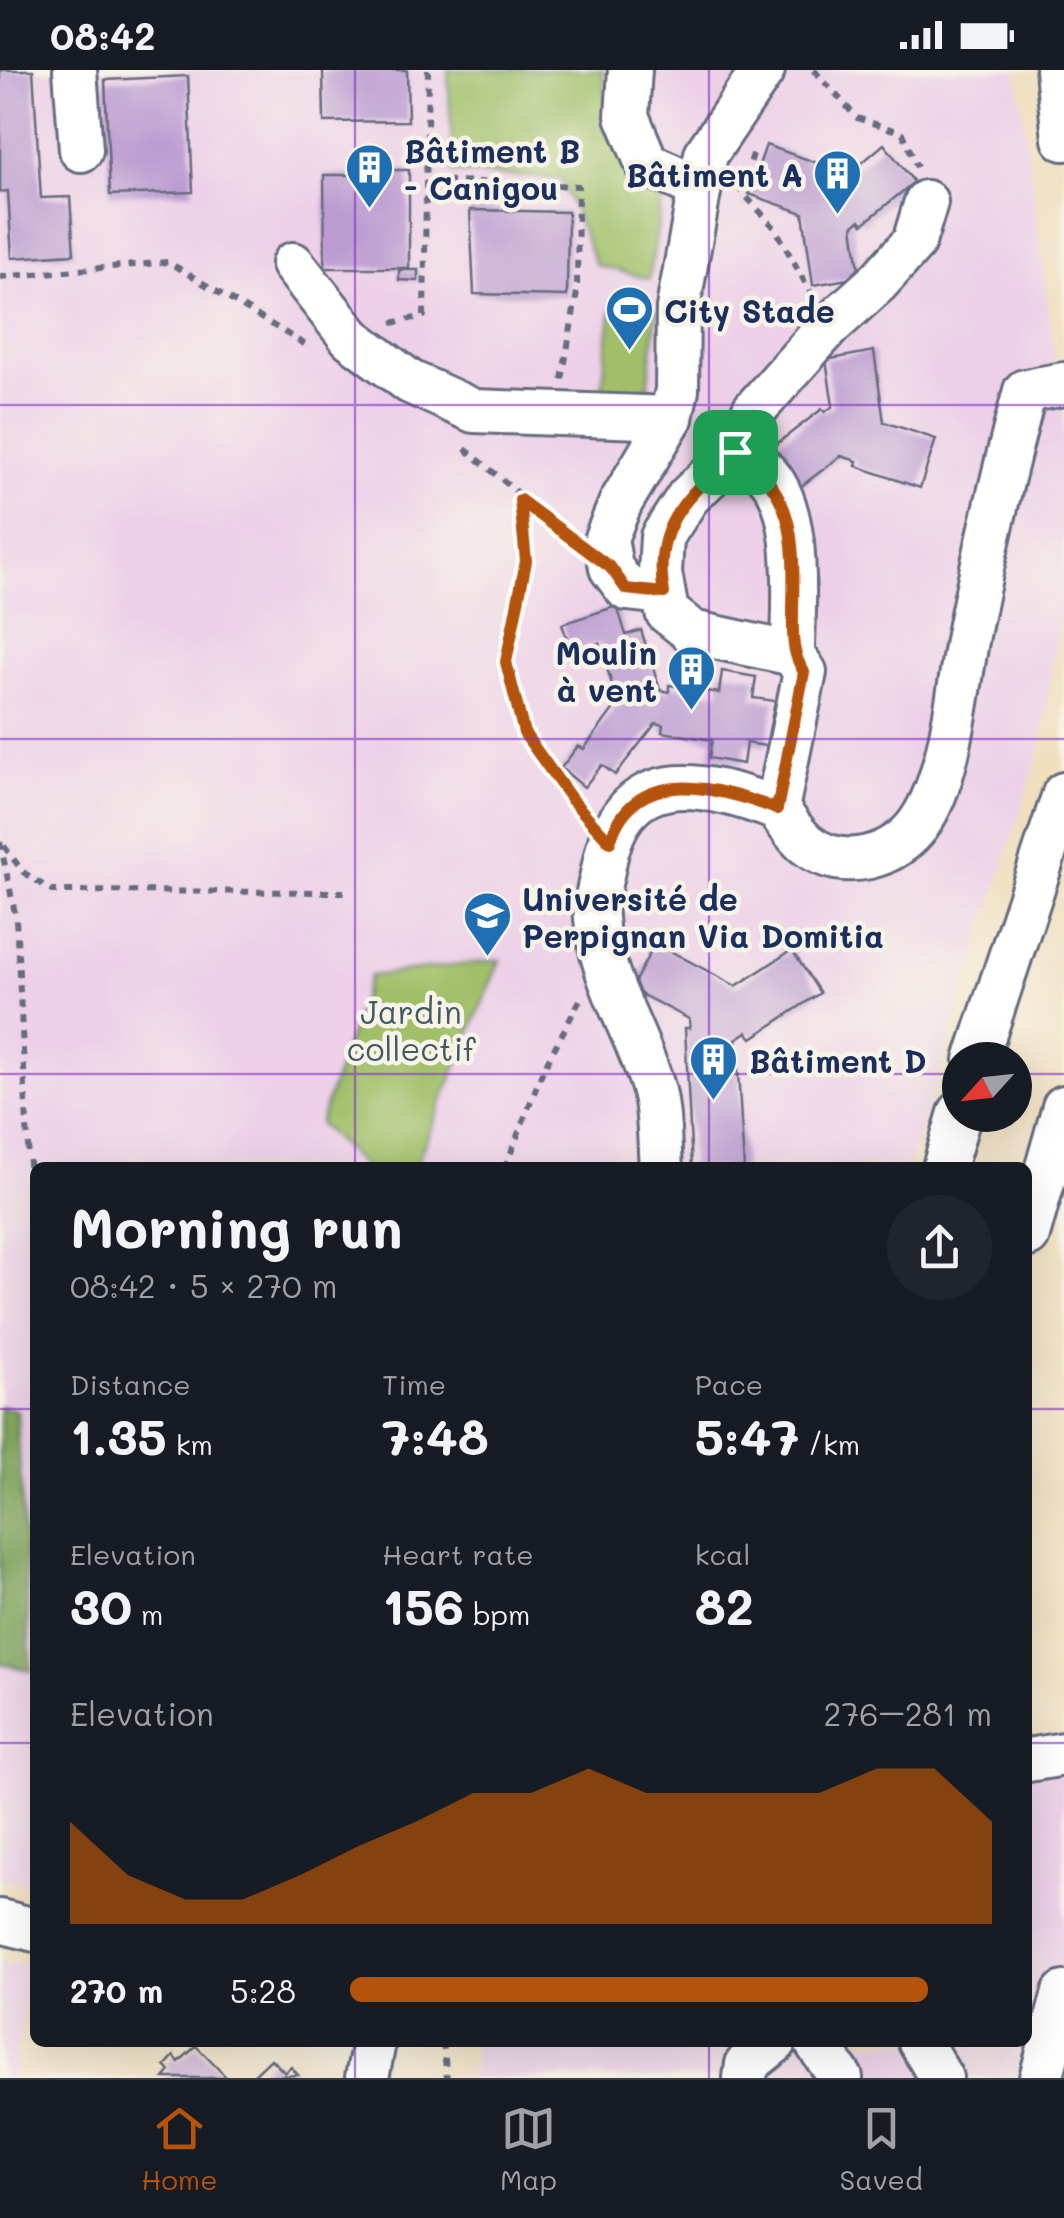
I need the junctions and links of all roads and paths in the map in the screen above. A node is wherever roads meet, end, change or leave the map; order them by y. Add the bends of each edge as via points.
1 (75, 70) edge
2 (428, 70) edge
3 (630, 70) edge
4 (763, 70) edge
5 (814, 70) edge
6 (1056, 70) edge
7 (1064, 140) edge
8 (755, 148) dead end
9 (81, 150) dead end
10 (429, 180) junction
11 (698, 187) junction
12 (926, 202) joint
13 (293, 264) dead end
14 (0, 277) edge
15 (392, 323) dead end
16 (828, 326) junction
17 (313, 350) dead end
18 (1064, 384) edge
19 (556, 414) junction
20 (672, 418) junction
21 (461, 446) dead end
22 (735, 452) junction
23 (520, 500) junction
24 (611, 568) junction
25 (664, 593) junction
26 (793, 654) junction
27 (1064, 794) edge
28 (777, 809) junction
29 (0, 842) edge
30 (610, 842) junction
31 (344, 892) dead end
32 (608, 974) junction
33 (982, 1042) edge
34 (1064, 1107) edge
35 (954, 1132) edge
36 (506, 1162) edge
37 (660, 1162) edge
38 (946, 1162) edge
39 (30, 1182) edge
40 (1032, 1220) edge
41 (1064, 1754) edge
42 (1032, 1759) edge
43 (0, 1920) edge
44 (30, 1929) edge
45 (1064, 1993) edge
46 (373, 2047) edge
47 (444, 2047) edge
48 (819, 2047) edge
49 (923, 2047) edge
50 (367, 2078) edge
51 (447, 2078) edge
52 (841, 2078) edge
53 (941, 2078) edge
54 (1041, 2078) edge

1 - 9 street
2 - 10 path
3 - 11 street via 628,116 647,164
4 - 11 street via 706,154
5 - 12 path via 857,118 903,132
6 - 7 street
8 - 16 path via 741,192 775,228
10 - 15 path via 424,316
10 - 19 path via 578,186 577,292
11 - 20 street via 678,308
12 - 16 street via 914,242
13 - 19 street via 351,338 410,382 474,411
14 - 17 path via 168,262
16 - 22 street via 754,410
18 - 28 street via 1024,391 942,764 921,821 895,849 855,860 805,844
19 - 20 street
20 - 24 street via 606,538
21 - 23 path
22 - 25 street via 688,497 662,538
22 - 26 street via 764,471 784,506 794,558
23 - 24 path
23 - 30 path via 526,561 506,662 524,733
24 - 25 street via 626,589
25 - 26 street via 667,612 692,632
26 - 28 street via 804,672
27 - 33 street
28 - 30 street via 710,790 644,792 616,823
29 - 31 path via 23,872 52,891
29 - 39 path via 16,918
30 - 32 street via 595,915
32 - 36 path via 584,993 543,1070
32 - 37 street via 654,1093
34 - 40 street
35 - 38 street
41 - 42 street
43 - 44 street
45 - 54 street
46 - 50 street
47 - 51 path
48 - 52 street
49 - 53 street

